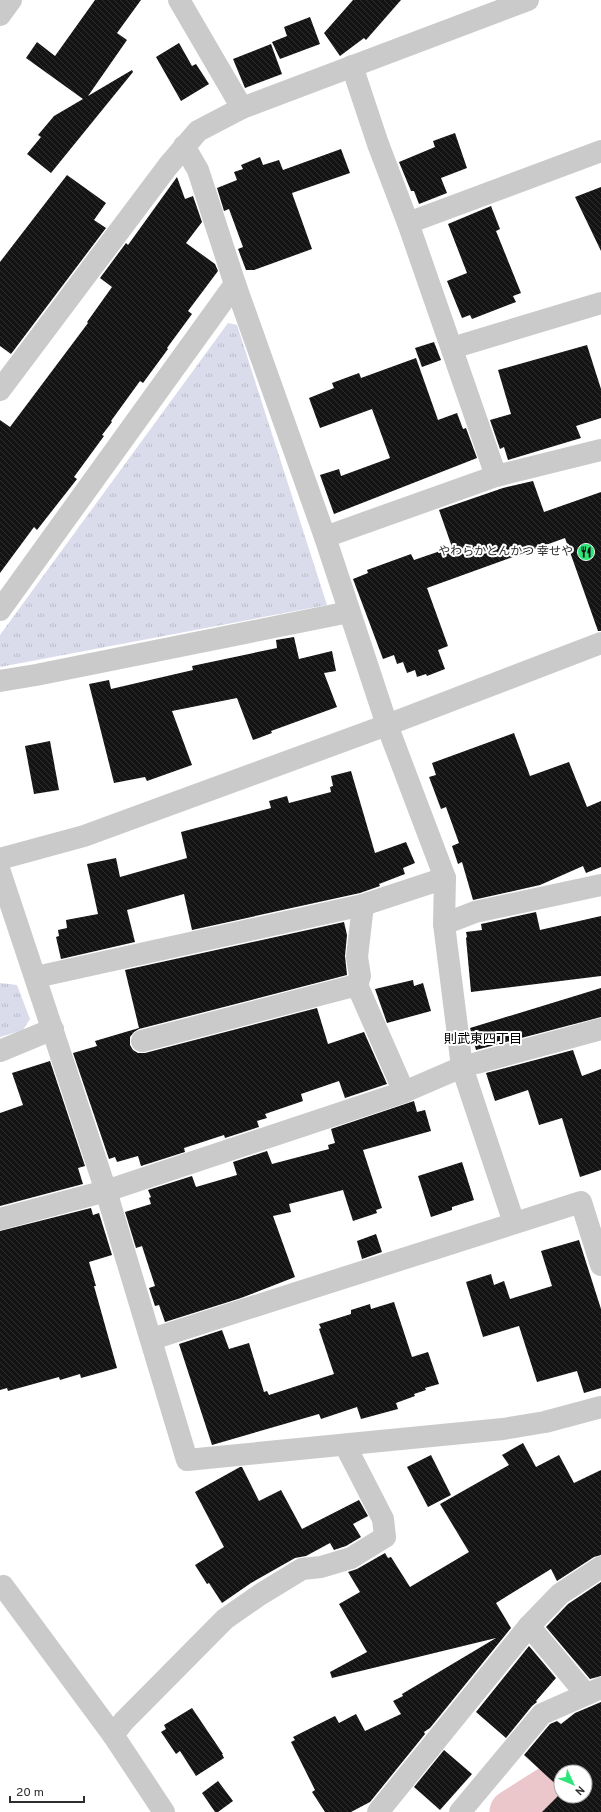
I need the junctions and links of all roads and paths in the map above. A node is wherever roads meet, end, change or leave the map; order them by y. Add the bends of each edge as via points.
1 (11, 0) edge
2 (179, 0) edge
3 (528, 0) edge
4 (0, 15) edge
5 (352, 66) junction
6 (242, 108) junction
7 (184, 146) junction
8 (601, 151) edge
9 (408, 223) junction
10 (235, 284) junction
11 (601, 303) edge
12 (452, 348) junction
13 (0, 390) edge
14 (601, 450) edge
15 (496, 476) junction
16 (325, 537) junction
17 (0, 610) edge
18 (349, 612) junction
19 (601, 643) edge
20 (0, 681) edge
21 (386, 725) junction
22 (0, 859) edge
23 (0, 872) edge
24 (445, 878) junction
25 (601, 885) edge
26 (363, 905) junction
27 (444, 924) junction
28 (36, 977) junction
29 (357, 985) junction
30 (53, 1029) junction
31 (601, 1029) edge
32 (142, 1041) dead end
33 (0, 1051) edge
34 (462, 1067) junction
35 (404, 1092) junction
36 (106, 1191) junction
37 (0, 1219) edge
38 (514, 1223) junction
39 (601, 1265) edge
40 (152, 1339) junction
41 (601, 1407) edge
42 (345, 1445) junction
43 (601, 1567) edge
44 (2, 1586) dead end
45 (530, 1626) junction
46 (593, 1691) edge
47 (113, 1735) junction
48 (164, 1812) edge
49 (378, 1812) edge
50 (460, 1812) edge

1 - 4 street
2 - 6 street
3 - 5 street
5 - 6 street
5 - 9 street
6 - 7 street via 198,131
7 - 10 street via 198,170
7 - 13 street
8 - 9 street
9 - 12 street
10 - 16 street
10 - 17 street
11 - 12 street
12 - 15 street
14 - 15 street
15 - 16 street
16 - 18 street
18 - 20 street
18 - 21 street
19 - 21 street
21 - 22 street via 84,836
21 - 24 street
23 - 28 street
24 - 26 street
24 - 27 street
25 - 27 street via 475,912
26 - 28 street
26 - 29 street via 357,957 360,976
27 - 34 street
28 - 30 street
29 - 32 street
29 - 35 street
30 - 33 street
30 - 36 street
31 - 34 street
34 - 35 street
34 - 38 street
35 - 36 street
36 - 37 street
36 - 40 street
38 - 39 street via 581,1202
38 - 40 street
40 - 42 street via 187,1460
41 - 42 street via 545,1422 503,1429
42 - 47 street via 383,1519 384,1537 351,1558 321,1567 302,1569 225,1619
43 - 45 street via 560,1594
44 - 47 street
45 - 46 street
45 - 49 street
46 - 50 street via 542,1714
47 - 48 street

